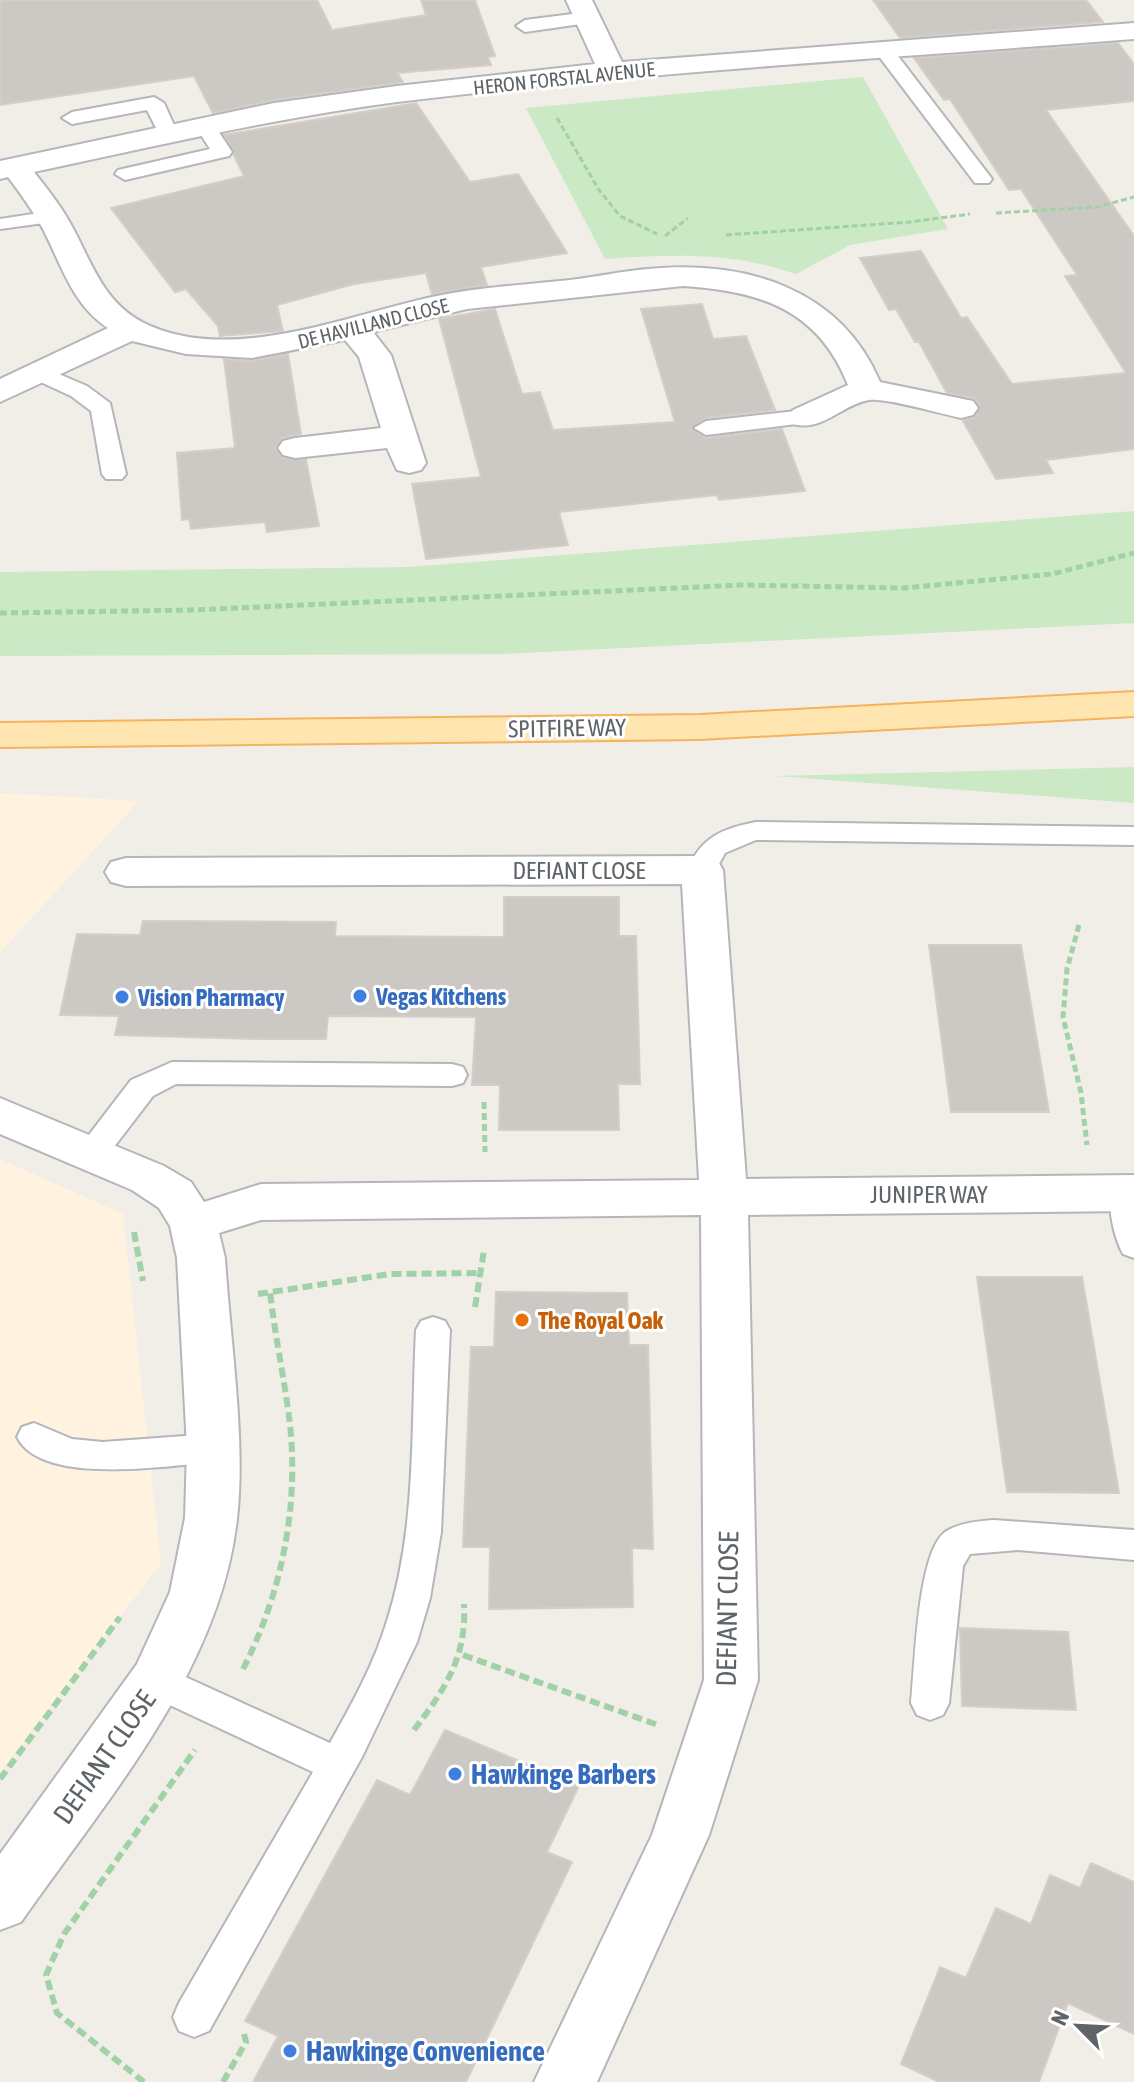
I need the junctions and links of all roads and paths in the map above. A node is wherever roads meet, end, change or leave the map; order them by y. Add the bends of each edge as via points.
1 (584, 9) edge
2 (1134, 31) edge
3 (533, 48) dead end
4 (884, 51) junction
5 (612, 71) junction
6 (536, 81) junction
7 (72, 118) dead end
8 (206, 127) junction
9 (168, 134) junction
10 (8, 168) edge
11 (125, 174) dead end
12 (982, 179) dead end
13 (1134, 197) edge
14 (988, 213) dead end
15 (972, 214) dead end
16 (52, 217) junction
17 (3, 224) dead end
18 (714, 236) dead end
19 (675, 238) dead end
20 (131, 329) junction
21 (354, 330) junction
22 (40, 373) junction
23 (866, 389) junction
24 (0, 392) edge
25 (961, 408) dead end
26 (805, 417) joint
27 (706, 428) dead end
28 (295, 448) dead end
29 (114, 474) dead end
30 (1134, 553) edge
31 (0, 613) edge
32 (1134, 704) edge
33 (0, 735) edge
34 (1134, 836) edge
35 (702, 870) junction
36 (126, 872) dead end
37 (1079, 925) dead end
38 (452, 1075) dead end
39 (0, 1115) edge
40 (93, 1152) junction
41 (1119, 1193) edge
42 (724, 1200) junction
43 (193, 1223) junction
44 (1134, 1245) edge
45 (433, 1330) dead end
46 (34, 1437) dead end
47 (212, 1448) junction
48 (1134, 1545) edge
49 (129, 1606) dead end
50 (463, 1655) dead end
51 (157, 1681) junction
52 (930, 1703) dead end
53 (715, 1746) junction
54 (338, 1765) junction
55 (0, 1779) edge
56 (0, 1902) edge
57 (194, 2017) dead end
58 (565, 2082) edge

1 - 3 lane via 521,18
1 - 5 street
2 - 4 street, HERON FORSTAL AVENUE
4 - 5 street, HERON FORSTAL AVENUE
4 - 12 lane
5 - 6 street, HERON FORSTAL AVENUE
6 - 8 street, HERON FORSTAL AVENUE via 346,101
6 - 19 path via 599,190 620,216 663,238
7 - 9 lane via 154,103
8 - 9 street, HERON FORSTAL AVENUE
8 - 11 lane via 222,152
9 - 10 street, HERON FORSTAL AVENUE
10 - 16 street, DE HAVILLAND CLOSE
13 - 14 path via 1097,207
15 - 18 path via 928,222
16 - 17 lane
16 - 20 street, DE HAVILLAND CLOSE via 87,291 101,309
20 - 21 street, DE HAVILLAND CLOSE via 195,346 245,350
20 - 22 street
21 - 23 street, DE HAVILLAND CLOSE via 459,301 649,278 701,279 766,289 827,321 850,349
21 - 28 street via 375,355 404,450
22 - 24 street
22 - 29 lane via 102,408
23 - 25 street
23 - 26 street
26 - 27 lane
30 - 31 path via 1052,574 904,588 742,585 193,610
32 - 33 main road, SPITFIRE WAY via 700,727
34 - 35 lane via 756,831 718,845
35 - 36 street, DEFIANT CLOSE
35 - 42 street, DEFIANT CLOSE
37 - 41 path via 1067,969 1063,1017 1081,1093 1083,1131
38 - 40 lane via 172,1073 142,1088
39 - 40 street, DEFIANT CLOSE
40 - 43 street, DEFIANT CLOSE via 175,1195
41 - 42 street, JUNIPER WAY
41 - 44 lane
42 - 43 street via 261,1202
42 - 53 street, DEFIANT CLOSE via 731,1680
43 - 47 street, DEFIANT CLOSE via 201,1258
45 - 54 lane via 423,1512 412,1598 386,1676
46 - 47 lane via 68,1453 103,1456
47 - 51 street, DEFIANT CLOSE via 211,1518 197,1592
48 - 52 lane via 992,1536 964,1539 953,1547 945,1566
49 - 55 path
50 - 53 path
51 - 54 lane
51 - 56 street, DEFIANT CLOSE
53 - 58 street, DEFIANT CLOSE via 628,1954
54 - 57 lane

